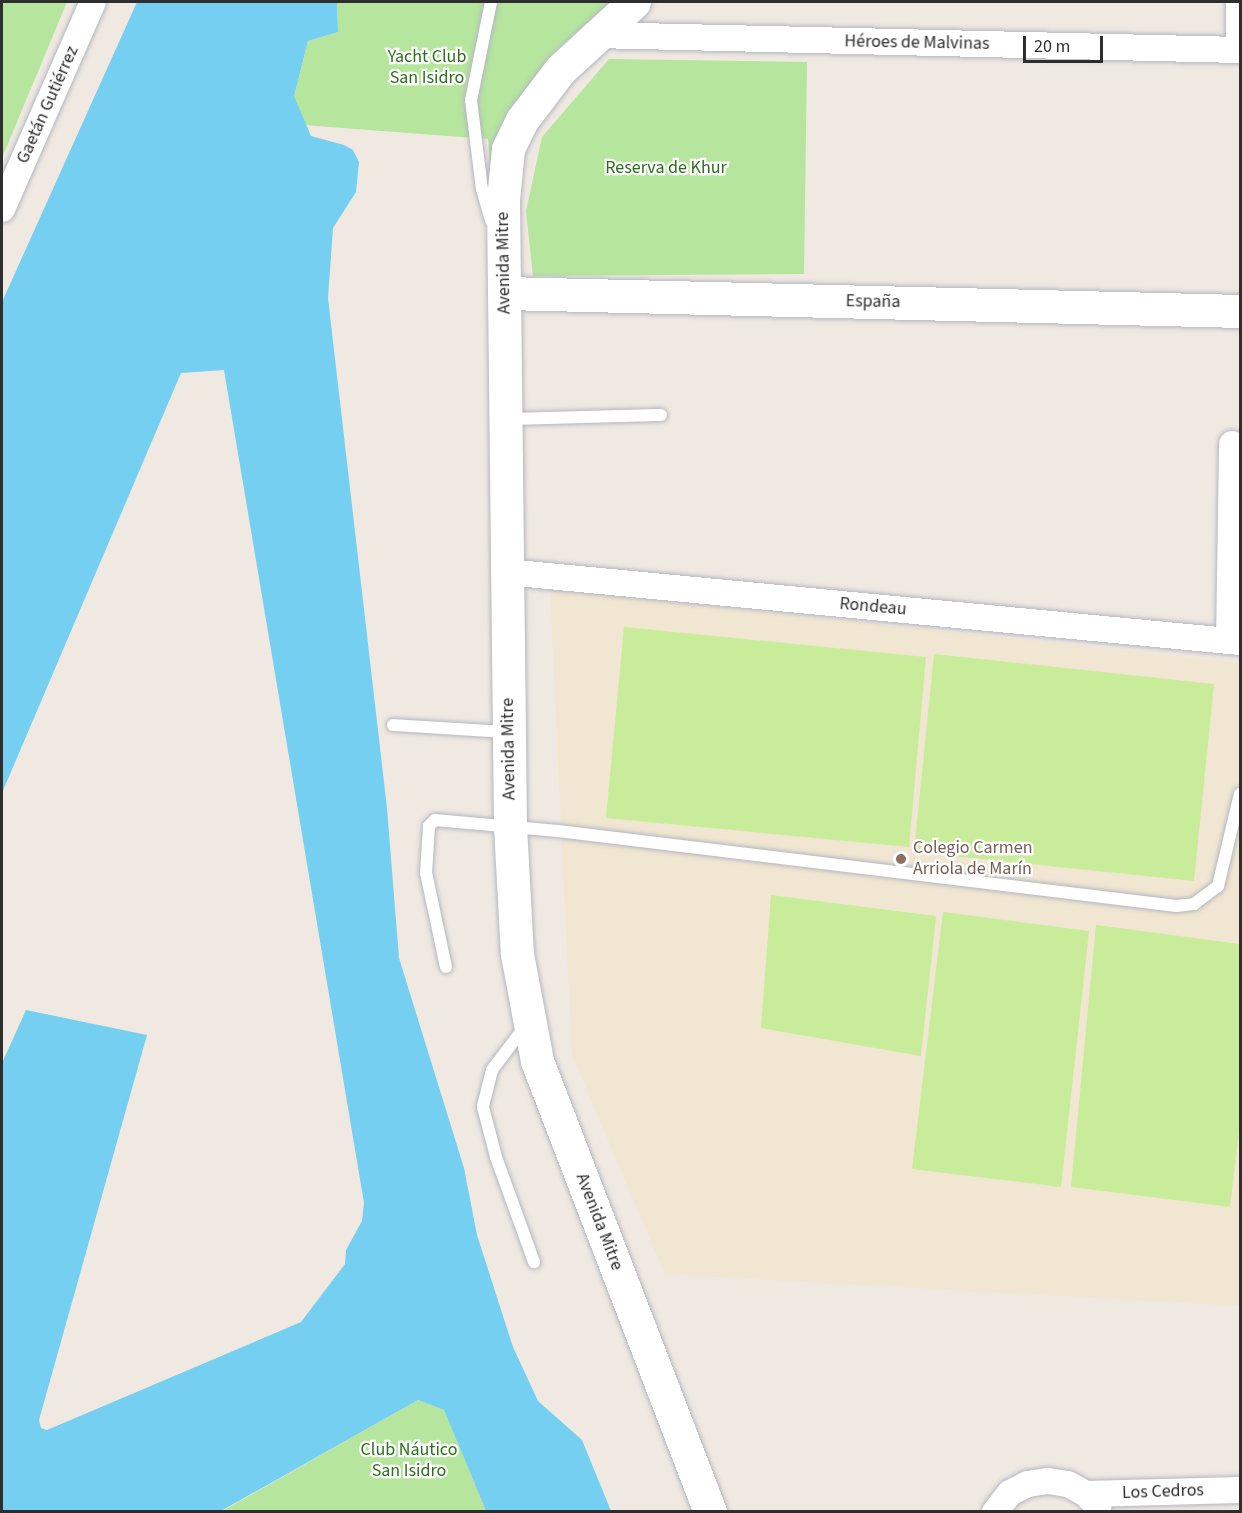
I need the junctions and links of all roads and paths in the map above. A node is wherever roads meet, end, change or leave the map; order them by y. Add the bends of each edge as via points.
1 (93, 2) edge
2 (487, 2) edge
3 (634, 2) edge
4 (1239, 2) edge
5 (594, 35) junction
6 (1240, 50) edge
7 (5, 192) edge
8 (505, 280) junction
9 (1240, 311) edge
10 (661, 415) dead end
11 (506, 419) junction
12 (1232, 444) dead end
13 (506, 572) junction
14 (1235, 642) edge
15 (393, 725) dead end
16 (509, 733) junction
17 (1240, 794) edge
18 (510, 826) junction
19 (1235, 849) edge
20 (446, 967) dead end
21 (528, 1022) junction
22 (534, 1262) dead end
23 (1240, 1490) edge
24 (1093, 1503) edge
25 (710, 1512) edge
26 (995, 1512) edge

1 - 7 street, Gaetán Gutiérrez
2 - 8 lane via 471,100 482,189
3 - 5 street, Avenida Mitre
4 - 6 street
5 - 6 street, Héroes de Malvinas
5 - 8 street, Avenida Mitre via 539,96 508,149 502,199
8 - 9 street, España
8 - 11 street, Avenida Mitre
10 - 11 lane
11 - 13 street, Avenida Mitre
12 - 14 street
13 - 14 street, Rondeau
13 - 16 street, Avenida Mitre
15 - 16 lane
16 - 18 street, Avenida Mitre
17 - 19 lane
18 - 19 lane via 1176,906 1194,904 1218,886
18 - 20 lane via 435,820 429,826 426,873
18 - 21 street, Avenida Mitre via 517,954
21 - 22 lane via 492,1070 483,1107 496,1157
21 - 25 street, Avenida Mitre via 537,1061
23 - 24 street, Los Cedros
24 - 26 street, Los Cedros via 1058,1483 1028,1484 1010,1493

